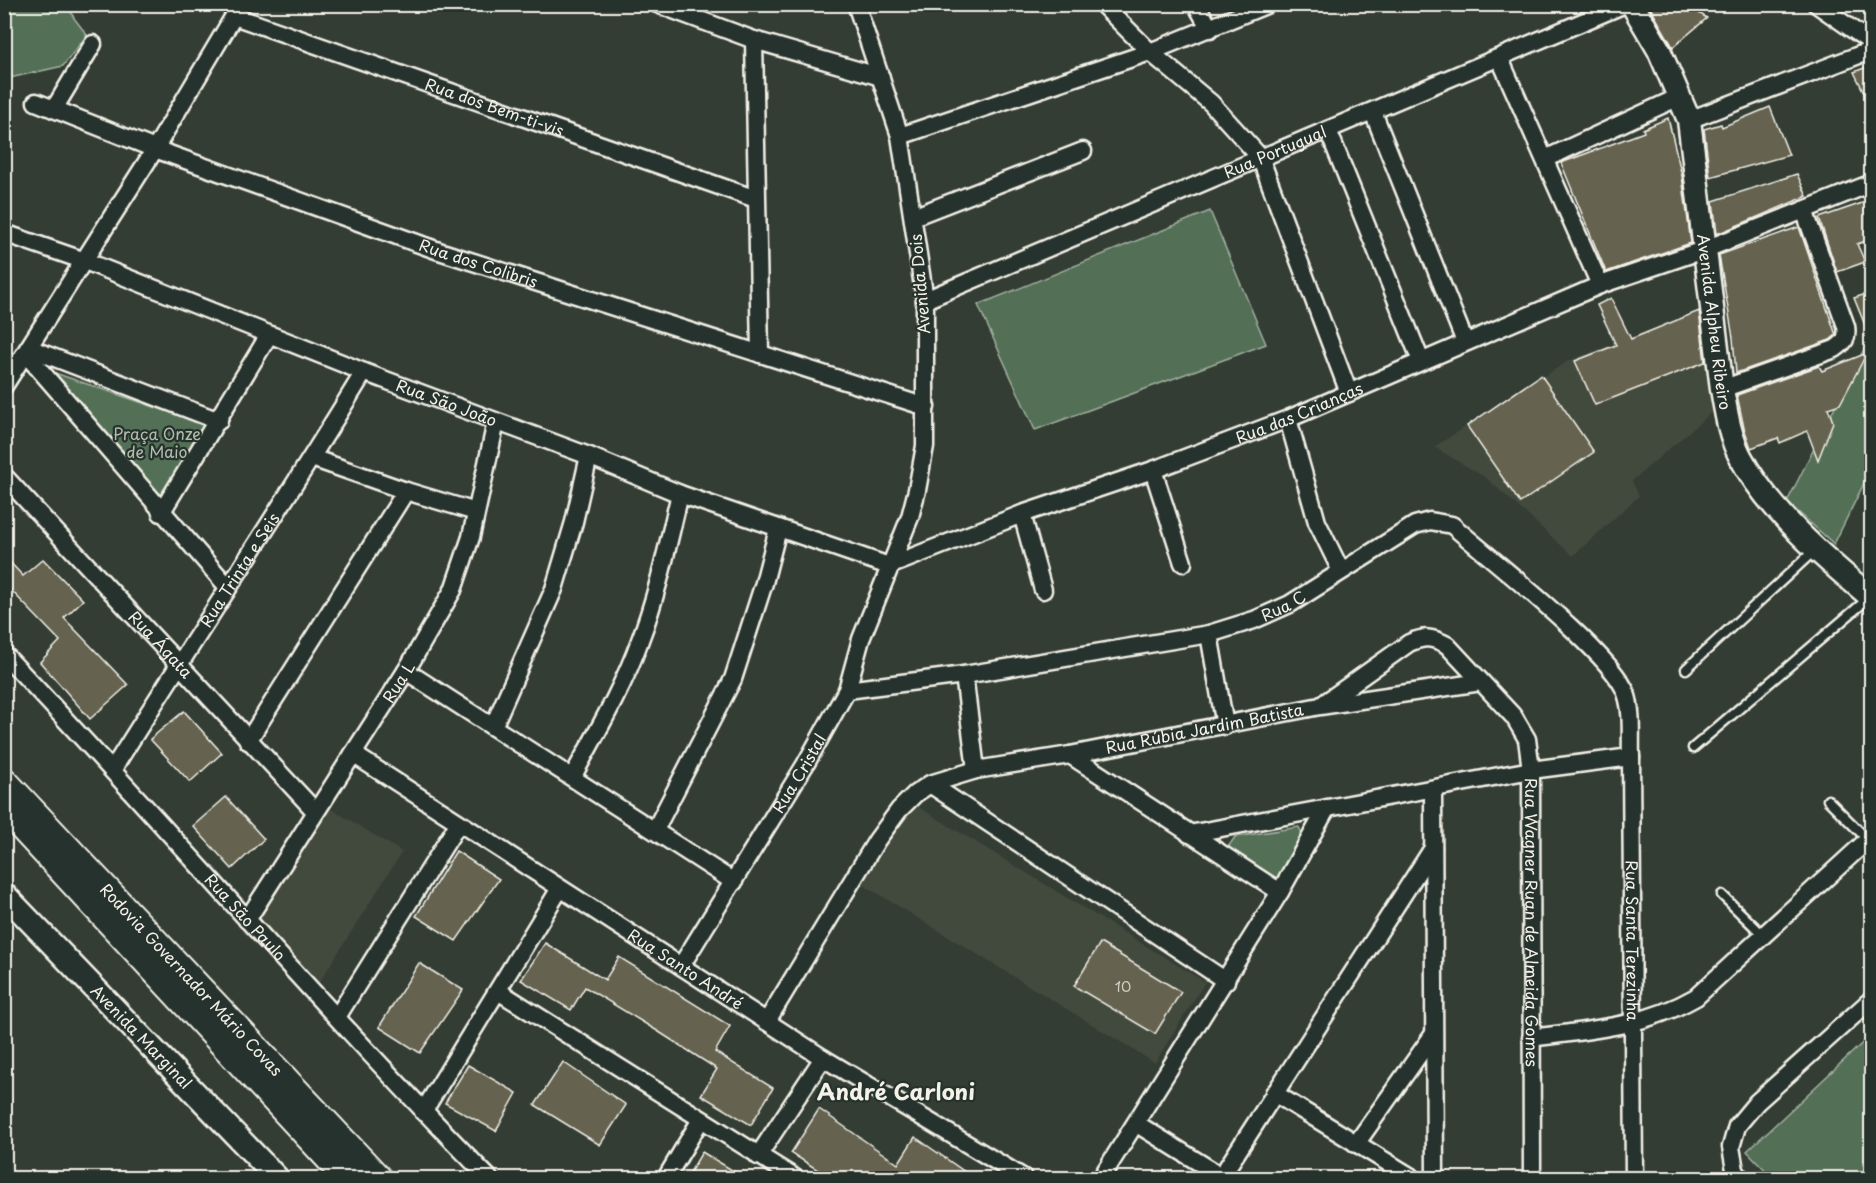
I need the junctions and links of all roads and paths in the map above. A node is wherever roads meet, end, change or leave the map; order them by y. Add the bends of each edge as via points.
1 (657, 4) edge
2 (856, 4) edge
3 (1102, 4) edge
4 (1196, 4) edge
5 (1268, 4) edge
6 (1625, 4) edge
7 (1632, 4) edge
8 (1816, 4) edge
9 (237, 10) edge
10 (1210, 29) junction
11 (754, 40) junction
12 (1872, 43) edge
13 (93, 44) dead end
14 (1872, 50) edge
15 (1150, 52) junction
16 (1500, 59) junction
17 (881, 77) junction
18 (1681, 96) junction
19 (36, 102) dead end
20 (54, 109) junction
21 (1373, 112) junction
22 (1689, 120) junction
23 (1328, 130) junction
24 (900, 136) junction
25 (155, 149) junction
26 (1083, 150) dead end
27 (1260, 157) junction
28 (1545, 159) junction
29 (1872, 183) edge
30 (756, 199) junction
31 (1804, 210) junction
32 (913, 217) junction
33 (4, 233) edge
34 (1706, 249) junction
35 (85, 261) junction
36 (1600, 285) junction
37 (925, 300) junction
38 (269, 335) junction
39 (1465, 342) junction
40 (28, 351) junction
41 (760, 354) junction
42 (1421, 361) junction
43 (364, 372) junction
44 (4, 386) edge
45 (1722, 389) junction
46 (1349, 393) junction
47 (926, 407) junction
48 (1288, 419) junction
49 (219, 421) junction
50 (496, 422) junction
51 (589, 456) junction
52 (312, 458) junction
53 (1153, 470) junction
54 (4, 476) edge
55 (406, 491) junction
56 (680, 494) junction
57 (476, 512) junction
58 (161, 513) junction
59 (1022, 514) junction
60 (778, 529) junction
61 (1816, 549) junction
62 (1183, 563) dead end
63 (889, 566) junction
64 (1341, 571) junction
65 (227, 586) junction
66 (1043, 590) dead end
67 (1871, 598) edge
68 (1209, 634) junction
69 (4, 654) edge
70 (178, 665) junction
71 (1686, 669) dead end
72 (406, 671) junction
73 (964, 675) junction
74 (1481, 682) junction
75 (847, 690) junction
76 (1628, 702) joint
77 (1320, 706) junction
78 (1225, 726) junction
79 (493, 727) junction
80 (248, 741) junction
81 (1693, 748) dead end
82 (352, 754) junction
83 (1070, 755) junction
84 (1631, 757) junction
85 (112, 769) junction
86 (976, 770) junction
87 (1531, 770) junction
88 (573, 776) junction
89 (4, 781) edge
90 (930, 784) junction
91 (1433, 790) junction
92 (1828, 800) dead end
93 (4, 808) edge
94 (1327, 808) junction
95 (315, 811) junction
96 (458, 824) junction
97 (655, 830) junction
98 (1190, 834) junction
99 (1870, 838) edge
100 (1433, 848) junction
101 (734, 882) junction
102 (560, 890) junction
103 (1281, 892) junction
104 (4, 894) edge
105 (1722, 895) dead end
106 (247, 920) junction
107 (1764, 937) junction
108 (681, 966) junction
109 (1226, 981) junction
110 (498, 991) junction
111 (1872, 999) edge
112 (337, 1017) junction
113 (767, 1021) junction
114 (1635, 1024) junction
115 (1433, 1035) junction
116 (1531, 1038) junction
117 (823, 1058) junction
118 (1274, 1093) junction
119 (423, 1112) junction
120 (700, 1121) junction
121 (1137, 1124) junction
122 (1356, 1144) junction
123 (758, 1156) junction
124 (1737, 1174) edge
125 (1020, 1178) edge
126 (1222, 1178) edge
127 (277, 1179) edge
128 (347, 1179) edge
129 (378, 1179) edge
130 (489, 1179) edge
131 (666, 1179) edge
132 (795, 1179) edge
133 (1101, 1179) edge
134 (1413, 1179) edge
135 (1435, 1179) edge
136 (1532, 1179) edge
137 (1634, 1179) edge

1 - 11 street
2 - 17 street, Avenida Dois
3 - 15 street
4 - 10 street
5 - 10 street
6 - 16 street, Rua Portugual
7 - 18 street, Avenida Alpheu Ribeiro
8 - 12 street
9 - 25 street
9 - 30 street, Rua dos Bem-ti-vis
10 - 15 street
11 - 17 street
11 - 30 street
13 - 20 street
14 - 22 street
15 - 24 street
15 - 27 street via 1211,103
16 - 21 street, Rua Portugual
16 - 28 street
17 - 24 street, Avenida Dois
18 - 22 street, Avenida Alpheu Ribeiro
18 - 28 street
19 - 20 street, Rua dos Colibris
20 - 25 street, Rua dos Colibris
21 - 23 street, Rua Portugual
21 - 39 street
22 - 34 street, Avenida Alpheu Ribeiro
23 - 27 street, Rua Portugual
23 - 42 street
24 - 32 street, Avenida Dois
25 - 35 street
25 - 41 street, Rua dos Colibris via 439,251
26 - 32 street
27 - 37 street, Rua Portugual
27 - 46 street
28 - 36 street
29 - 31 street, Rua das Crianças
30 - 41 street
31 - 34 street, Rua das Crianças
31 - 45 street via 1846,326 1844,343
32 - 37 street, Avenida Dois
33 - 35 street, Rua São João
34 - 36 street, Rua das Crianças
34 - 45 street, Avenida Alpheu Ribeiro
35 - 38 street, Rua São João
35 - 40 street
36 - 39 street, Rua das Crianças
37 - 47 street, Avenida Dois
38 - 43 street, Rua São João
38 - 49 street
39 - 42 street, Rua das Crianças
40 - 44 street
40 - 49 street
40 - 58 street
41 - 47 street, Rua dos Colibris
42 - 46 street, Rua das Crianças
43 - 50 street, Rua São João
43 - 52 street, Rua Trinta e Seis
45 - 61 street, Avenida Alpheu Ribeiro via 1728,423 1740,456 1766,493
46 - 48 street, Rua das Crianças
47 - 63 street, Avenida Dois via 925,446 917,489
48 - 53 street, Rua das Crianças
48 - 64 street via 1317,522
49 - 58 street
50 - 51 street, Rua São João
50 - 57 street, Rua L
51 - 56 street, Rua São João
51 - 79 street via 554,589
52 - 55 street
52 - 65 street, Rua Trinta e Seis
53 - 59 street, Rua das Crianças
53 - 62 street
54 - 70 street, Rua Ágata
55 - 57 street
55 - 80 street
56 - 60 street, Rua São João
56 - 88 street via 640,641
57 - 72 street, Rua L via 453,590
58 - 65 street
59 - 63 street, Rua das Crianças
59 - 66 street
60 - 63 street, Rua São João
60 - 97 street via 733,679
61 - 67 street, Avenida Alpheu Ribeiro
61 - 71 lane
63 - 75 street, Rua Cristal via 861,639
64 - 68 street, Rua C via 1290,604
64 - 76 street, Rua C via 1415,525 1430,521 1452,525 1599,657 1623,685
65 - 70 street, Rua Trinta e Seis
67 - 81 lane
68 - 73 street, Rua C
68 - 78 street
69 - 85 street, Rua São Paulo
70 - 80 street, Rua Ágata
70 - 85 street, Rua Trinta e Seis
72 - 79 street
72 - 82 street, Rua L
73 - 75 street, Rua C
73 - 86 street
74 - 77 street, Rua Rúbia Jardim Batista
74 - 77 street, Rua Wagner Ruan de Almeida Gomes via 1447,645 1424,637 1409,643
74 - 87 street, Rua Wagner Ruan de Almeida Gomes via 1514,717 1527,739
75 - 101 street, Rua Cristal
76 - 84 street, Rua Santa Terezinha
77 - 78 street, Rua Rúbia Jardim Batista
78 - 83 street, Rua Rúbia Jardim Batista
79 - 88 street
80 - 95 street, Rua Ágata
82 - 95 street, Rua L
82 - 96 street, Rua Santo André
83 - 86 street, Rua Rúbia Jardim Batista
83 - 98 street
84 - 87 street
84 - 114 street, Rua Santa Terezinha
85 - 106 street, Rua São Paulo
86 - 90 street, Rua Rúbia Jardim Batista
87 - 91 street
87 - 116 street, Rua Wagner Ruan de Almeida Gomes
88 - 97 street
89 - 129 main road, Rodovia Governador Mário Covas
90 - 109 street
90 - 113 street via 899,810 877,840
91 - 94 street
91 - 100 street
92 - 99 lane
93 - 128 main road, Rodovia Governador Mário Covas
94 - 98 street
94 - 103 street
95 - 106 street, Rua L
96 - 102 street, Rua Santo André
96 - 112 street
97 - 101 street
98 - 103 street
99 - 107 street
100 - 115 street
100 - 118 street
101 - 108 street, Rua Cristal
102 - 108 street, Rua Santo André
102 - 110 street
103 - 109 street
104 - 127 street, Avenida Marginal
105 - 107 lane
106 - 112 street, Rua São Paulo
107 - 114 street via 1696,997
108 - 113 street, Rua Santo André
109 - 121 street
110 - 119 street
110 - 120 street
111 - 124 street via 1757,1102 1737,1126 1731,1148
112 - 119 street, Rua São Paulo
113 - 117 street, Rua Santo André
114 - 116 street
114 - 137 street, Rua Santa Terezinha
115 - 122 street
115 - 135 street
116 - 136 street, Rua Wagner Ruan de Almeida Gomes
117 - 123 street
117 - 125 street, Rua Santo André
118 - 122 street
118 - 126 street
119 - 130 street, Rua São Paulo
120 - 123 street
120 - 131 street
121 - 126 street
121 - 133 street
122 - 134 street
123 - 132 street

